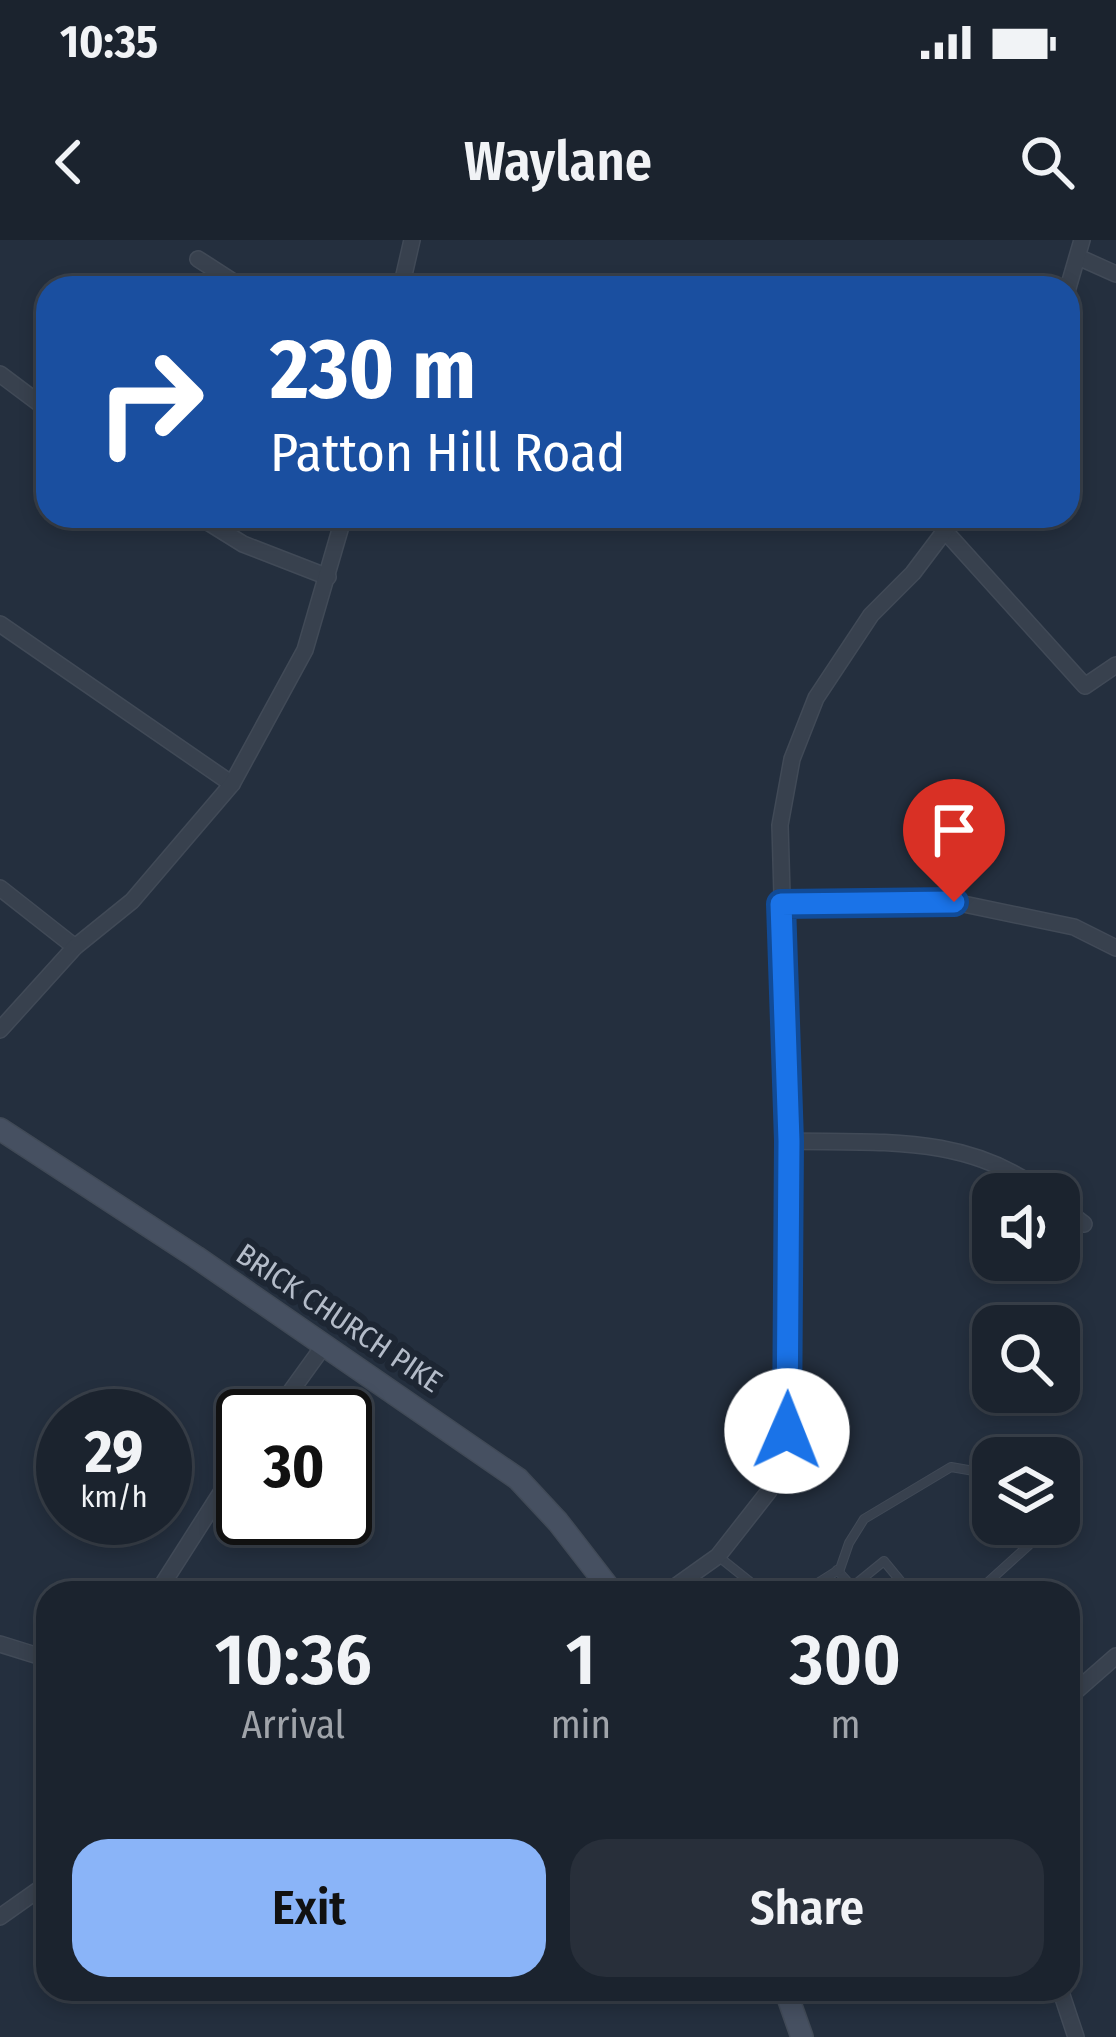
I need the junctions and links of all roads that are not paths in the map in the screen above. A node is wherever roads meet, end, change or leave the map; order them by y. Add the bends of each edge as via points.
1 (412, 240) edge
2 (1080, 249) edge
3 (198, 259) dead end
4 (1116, 274) edge
5 (224, 276) edge
6 (404, 276) edge
7 (0, 374) edge
8 (36, 401) edge
9 (217, 528) edge
10 (341, 528) edge
11 (947, 528) edge
12 (945, 531) junction
13 (328, 577) junction
14 (0, 624) edge
15 (1116, 664) edge
16 (232, 784) junction
17 (0, 888) edge
18 (781, 904) junction
19 (75, 947) junction
20 (1116, 948) edge
21 (0, 1030) edge
22 (0, 1129) edge
23 (789, 1141) junction
24 (1013, 1173) edge
25 (1080, 1221) edge
26 (1084, 1224) dead end
27 (325, 1344) junction
28 (292, 1389) edge
29 (972, 1472) edge
30 (216, 1498) edge
31 (1029, 1545) edge
32 (718, 1556) junction
33 (837, 1570) junction
34 (165, 1581) edge
35 (604, 1581) edge
36 (683, 1581) edge
37 (749, 1581) edge
38 (820, 1581) edge
39 (847, 1581) edge
40 (864, 1581) edge
41 (899, 1581) edge
42 (989, 1581) edge
43 (0, 1644) edge
44 (36, 1655) edge
45 (1116, 1656) edge
46 (1080, 1687) edge
47 (36, 1892) edge
48 (0, 1917) edge
49 (789, 2001) edge
50 (1064, 2001) edge
51 (802, 2037) edge
52 (1076, 2037) edge

1 - 6 street
2 - 4 street
3 - 5 street
7 - 8 street
9 - 13 street
10 - 13 street
11 - 12 street
12 - 15 street via 1085,686
12 - 18 street via 871,615 816,698 792,759 780,825
13 - 16 street via 305,650
14 - 16 street
16 - 19 street via 132,901
17 - 19 street
18 - 20 street via 954,902 1074,927
18 - 23 street
19 - 21 street
22 - 27 main road, BRICK CHURCH PIKE
23 - 24 street via 967,1151
23 - 32 street via 787,1431 770,1491
25 - 26 street
27 - 28 street
27 - 35 main road, BRICK CHURCH PIKE via 518,1479
29 - 33 lane via 950,1467 864,1519
30 - 34 street
31 - 42 lane
32 - 36 street
32 - 37 lane
33 - 38 lane
33 - 39 lane
40 - 41 lane via 884,1561
43 - 44 street
45 - 46 street
47 - 48 street
49 - 51 main road
50 - 52 street

